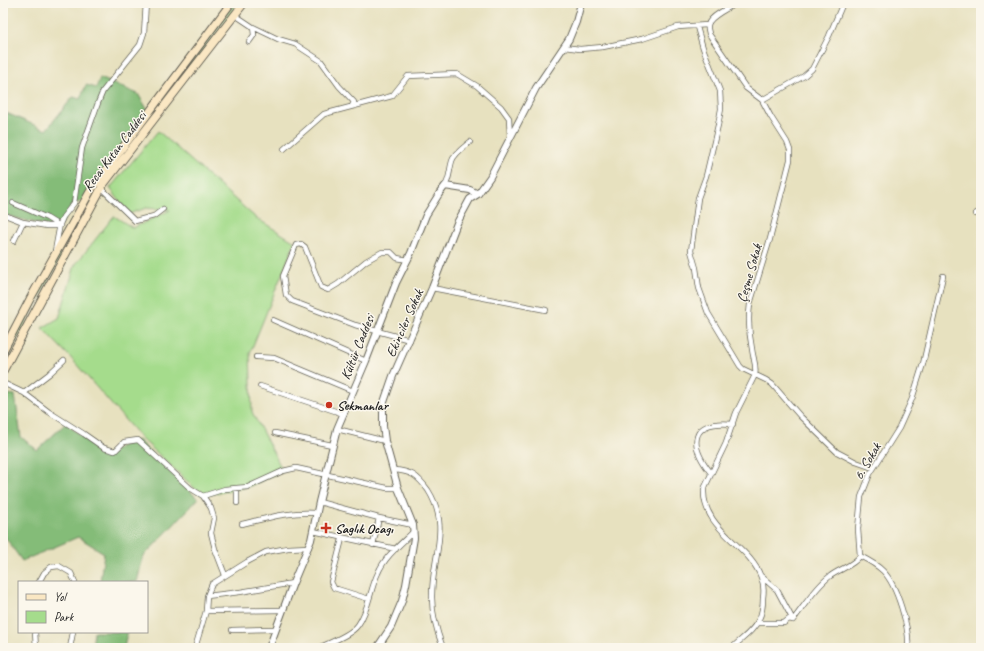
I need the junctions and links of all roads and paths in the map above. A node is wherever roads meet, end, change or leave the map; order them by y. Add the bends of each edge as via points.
1 (146, 3) edge
2 (231, 3) edge
3 (244, 3) edge
4 (581, 3) edge
5 (738, 3) edge
6 (843, 3) edge
7 (235, 15) junction
8 (708, 25) junction
9 (253, 27) junction
10 (697, 27) junction
11 (249, 42) dead end
12 (564, 47) junction
13 (762, 100) junction
14 (352, 106) junction
15 (510, 139) junction
16 (470, 142) dead end
17 (284, 149) dead end
18 (445, 186) junction
19 (101, 188) junction
20 (478, 194) junction
21 (13, 203) dead end
22 (163, 209) dead end
23 (981, 211) edge
24 (3, 214) edge
25 (975, 214) dead end
26 (23, 222) junction
27 (60, 226) junction
28 (14, 241) dead end
29 (54, 255) junction
30 (408, 260) junction
31 (943, 276) dead end
32 (432, 288) junction
33 (546, 310) dead end
34 (273, 320) dead end
35 (378, 330) junction
36 (410, 340) junction
37 (3, 351) edge
38 (256, 357) dead end
39 (64, 360) dead end
40 (366, 361) junction
41 (3, 371) edge
42 (755, 375) junction
43 (3, 383) edge
44 (260, 386) dead end
45 (353, 391) junction
46 (24, 393) junction
47 (344, 414) junction
48 (733, 424) junction
49 (337, 429) junction
50 (275, 433) dead end
51 (385, 441) junction
52 (332, 445) junction
53 (873, 468) junction
54 (393, 470) junction
55 (711, 473) junction
56 (326, 475) junction
57 (237, 488) junction
58 (398, 488) junction
59 (203, 496) junction
60 (319, 502) junction
61 (237, 503) dead end
62 (317, 513) junction
63 (379, 518) junction
64 (242, 524) dead end
65 (413, 528) junction
66 (313, 532) junction
67 (342, 538) junction
68 (373, 545) junction
69 (309, 547) junction
70 (396, 549) junction
71 (860, 556) junction
72 (225, 575) junction
73 (761, 576) junction
74 (40, 581) edge
75 (75, 581) edge
76 (293, 583) junction
77 (207, 596) junction
78 (369, 599) junction
79 (283, 610) junction
80 (206, 611) junction
81 (792, 620) junction
82 (757, 623) junction
83 (275, 629) junction
84 (232, 630) dead end
85 (35, 633) edge
86 (73, 633) edge
87 (36, 648) edge
88 (70, 648) edge
89 (195, 648) edge
90 (269, 648) edge
91 (318, 648) edge
92 (377, 648) edge
93 (443, 648) edge
94 (732, 648) edge
95 (908, 648) edge

1 - 27 street via 144,33 140,45 103,91 82,148 74,203
2 - 29 main road, Recai Kutan Caddesi via 91,190
3 - 7 main road, Recai Kutan Caddesi
4 - 12 street, Ekinciler Sokak via 576,22
5 - 8 street via 714,17
6 - 13 street via 812,69
7 - 9 street
7 - 19 main road, Recai Kutan Caddesi
8 - 10 street
8 - 13 street, Çeşme Sokak via 712,39 746,88
9 - 11 street via 254,35
9 - 14 street via 296,44 321,61 354,102
10 - 12 street via 678,27 642,39 609,46 580,49
10 - 42 street via 720,91 721,109 706,176 698,198 691,251 699,288 708,313 740,366
12 - 15 street, Ekinciler Sokak via 536,88
13 - 42 street, Çeşme Sokak via 787,142 790,160 750,304
14 - 15 street via 392,96 408,76 457,74 477,86 501,107 509,118
14 - 17 street via 324,114
15 - 20 street, Ekinciler Sokak
16 - 18 street via 452,159 449,180
18 - 20 street via 470,190
18 - 30 street, Kültür Caddesi via 426,215
19 - 22 street via 135,221 154,216
19 - 41 main road, Recai Kutan Caddesi
20 - 32 street, Ekinciler Sokak via 470,199 457,223
21 - 27 street
23 - 25 street
24 - 26 street
26 - 27 street
26 - 28 street
27 - 29 street
29 - 37 main road, Recai Kutan Caddesi
30 - 35 street, Kültür Caddesi
30 - 35 street via 397,258 391,252 382,252 328,290 321,287 317,281 305,247 301,244 296,245 292,252 283,276 286,295 292,301 356,325
31 - 53 street, 6. Sokak via 923,364 912,399 899,428
32 - 33 street
32 - 36 street, Ekinciler Sokak
34 - 40 street
35 - 36 street
35 - 40 street, Kültür Caddesi
36 - 51 street, Ekinciler Sokak via 383,405
38 - 45 street via 274,358
39 - 46 street
40 - 45 street, Kültür Caddesi
42 - 48 street via 740,403
42 - 53 street via 772,384 837,452
43 - 46 street
44 - 47 street
45 - 47 street, Kültür Caddesi
46 - 59 street via 104,448 115,451 124,442 138,440 190,488
47 - 49 street, Kültür Caddesi
48 - 55 street
48 - 55 street via 711,424 702,429 697,436 699,456
49 - 51 street
49 - 52 street, Kültür Caddesi
50 - 52 street
51 - 54 street, Ekinciler Sokak
52 - 56 street, Kültür Caddesi
53 - 71 street, 6. Sokak via 862,491 859,505
54 - 58 street, Ekinciler Sokak
54 - 93 street via 416,475 429,492 439,517 440,532 432,598 435,623
55 - 73 street via 704,489 704,496 713,519 751,561
56 - 57 street via 296,468 248,487
56 - 58 street
56 - 60 street, Kültür Caddesi
57 - 59 street
57 - 61 street
58 - 65 street, Ekinciler Sokak
59 - 72 street via 214,518 211,533
60 - 62 street, Kültür Caddesi
60 - 63 street
62 - 64 street via 303,512
62 - 66 street, Kültür Caddesi
63 - 65 street
63 - 68 street
65 - 70 street
65 - 92 street via 414,538 402,601 391,627
66 - 67 street
66 - 69 street, Kültür Caddesi
67 - 68 street
67 - 78 street via 331,582 334,588
68 - 70 street
69 - 72 street via 266,552
69 - 76 street, Kültür Caddesi
70 - 78 street via 377,573
71 - 81 street via 828,577
71 - 95 street via 878,567 889,579 907,628
72 - 77 street via 212,584
73 - 81 street via 777,590
73 - 82 street via 762,607
74 - 75 street via 51,567 60,566 71,573
76 - 77 street
76 - 79 street, Kültür Caddesi
77 - 80 street
78 - 91 street via 358,626
79 - 80 street
79 - 83 street, Kültür Caddesi
80 - 89 street
81 - 82 street via 784,623
82 - 94 street
83 - 84 street
83 - 90 street, Kültür Caddesi
85 - 87 street
86 - 88 street

